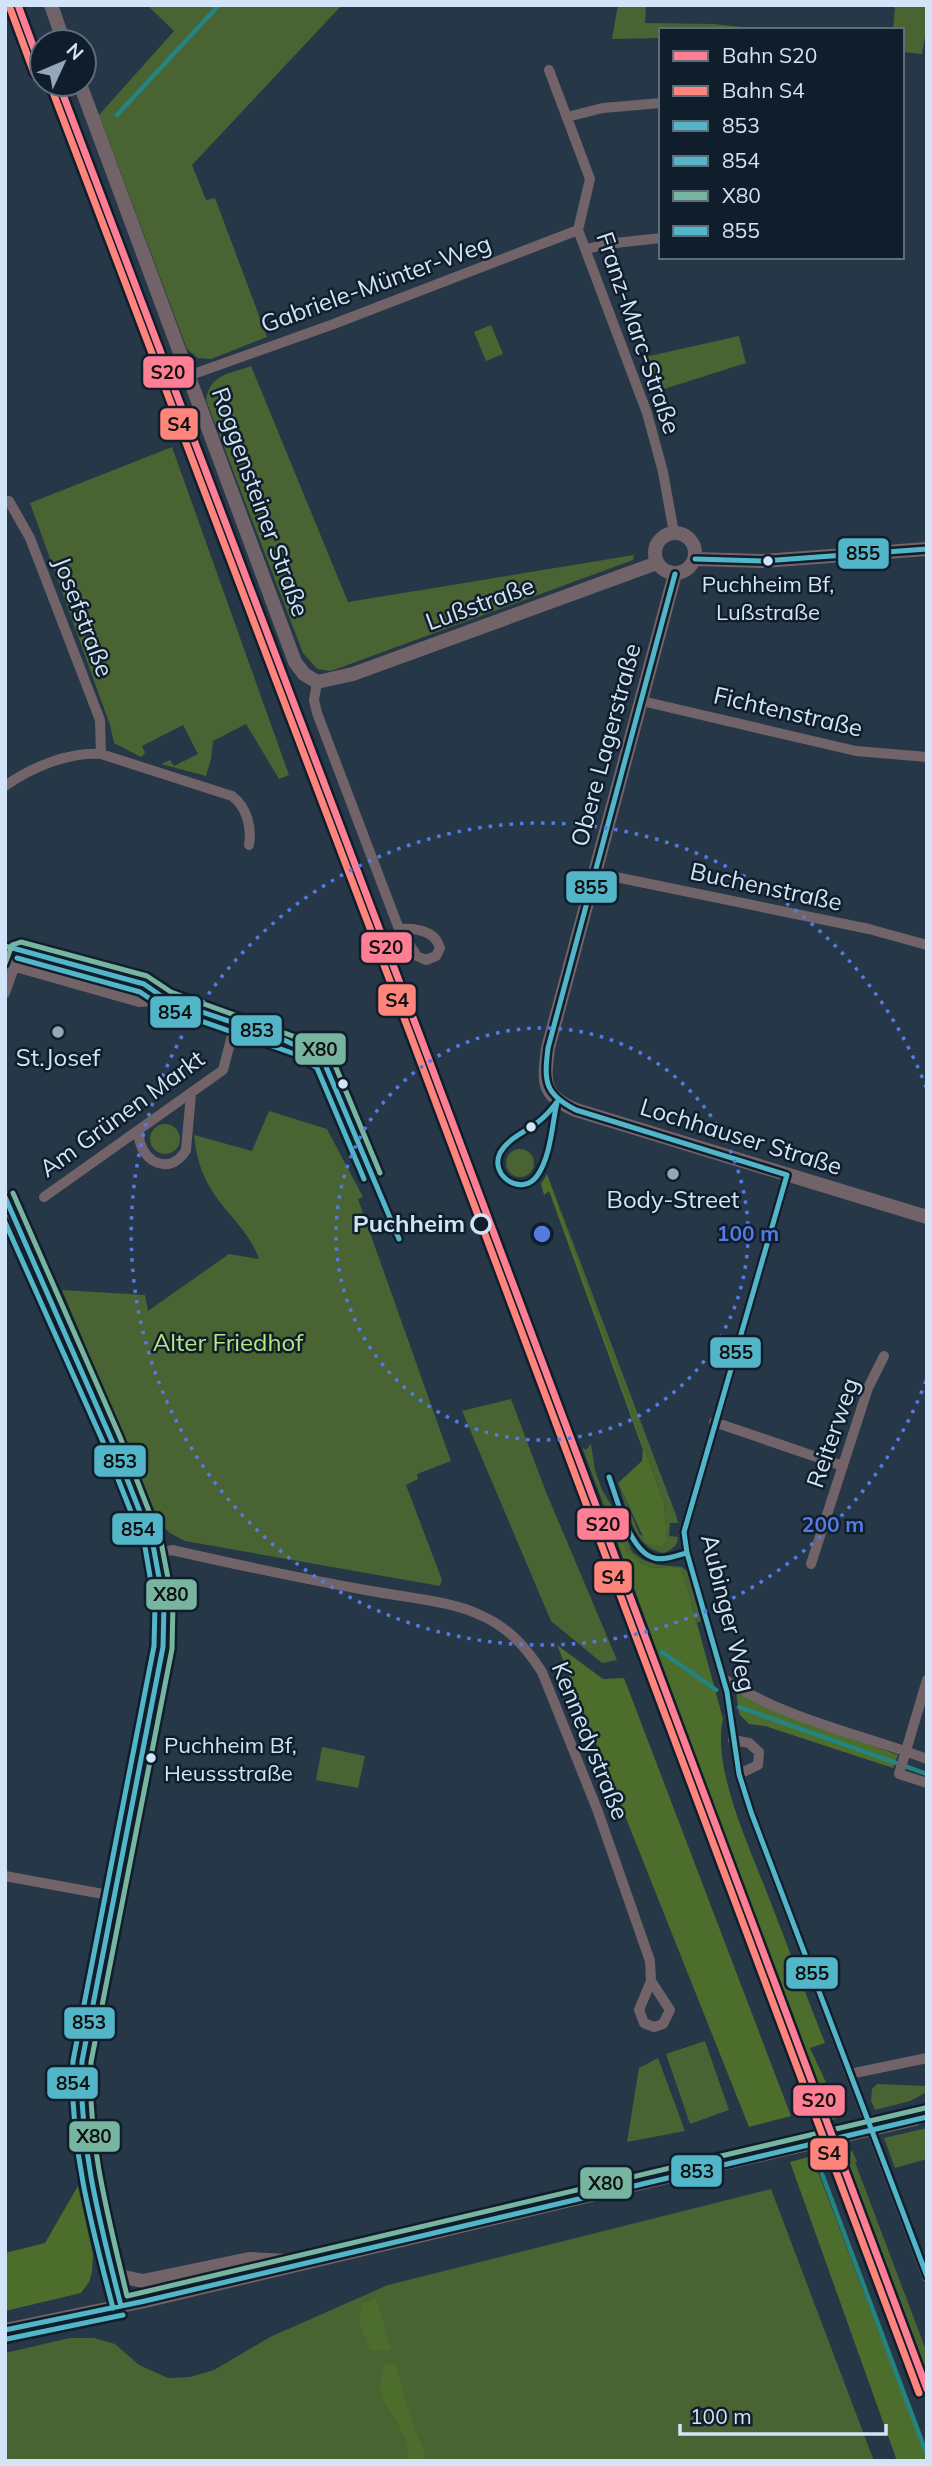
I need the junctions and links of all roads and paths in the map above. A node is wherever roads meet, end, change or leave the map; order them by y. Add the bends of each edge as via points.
1 (51, 5) edge
2 (59, 28) edge
3 (549, 70) dead end
4 (85, 98) edge
5 (659, 103) edge
6 (567, 117) junction
7 (579, 230) junction
8 (659, 238) edge
9 (587, 249) junction
10 (188, 376) junction
11 (9, 500) dead end
12 (674, 533) junction
13 (927, 549) edge
14 (695, 559) junction
15 (657, 563) junction
16 (675, 574) junction
17 (317, 682) junction
18 (642, 701) junction
19 (101, 754) junction
20 (927, 757) edge
21 (5, 786) edge
22 (249, 845) dead end
23 (596, 873) junction
24 (399, 929) dead end
25 (927, 945) edge
26 (5, 946) edge
27 (19, 950) junction
28 (10, 965) edge
29 (5, 993) edge
30 (167, 1000) junction
31 (234, 1024) junction
32 (549, 1090) joint
33 (191, 1094) junction
34 (139, 1131) junction
35 (787, 1175) junction
36 (372, 1176) dead end
37 (5, 1196) edge
38 (44, 1197) dead end
39 (927, 1217) edge
40 (9, 1222) edge
41 (884, 1356) dead end
42 (715, 1422) junction
43 (843, 1465) junction
44 (156, 1554) junction
45 (811, 1564) dead end
46 (724, 1679) junction
47 (927, 1680) edge
48 (733, 1740) junction
49 (927, 1759) edge
50 (903, 1761) junction
51 (739, 1774) junction
52 (927, 1783) edge
53 (5, 1876) edge
54 (114, 1896) junction
55 (651, 1981) dead end
56 (927, 2058) edge
57 (850, 2074) junction
58 (921, 2118) edge
59 (304, 2262) junction
60 (112, 2270) junction
61 (927, 2277) edge
62 (121, 2306) junction
63 (5, 2330) edge

1 - 2 street
3 - 6 street, Franz-Marc-Straße
4 - 10 street, Roggensteiner Straße
5 - 6 street via 603,108
6 - 7 street, Franz-Marc-Straße via 590,179
7 - 9 street, Franz-Marc-Straße
7 - 10 street, Gabriele-Münter-Weg
8 - 9 street
9 - 12 street, Franz-Marc-Straße via 647,413
10 - 17 street, Roggensteiner Straße via 295,662
11 - 19 street, Josefstraße via 30,538 100,720
12 - 14 street via 691,540
12 - 15 street via 657,543
13 - 14 street via 763,561
14 - 16 street via 687,570
15 - 16 street
15 - 17 street, Lußstraße via 353,674
16 - 18 street, Obere Lagerstraße
17 - 24 street via 317,713
18 - 20 street, Fichtenstraße via 856,751
18 - 23 street, Obere Lagerstraße
19 - 21 street via 53,762
19 - 22 street via 232,796 245,811
23 - 25 street, Buchenstraße
23 - 32 street, Obere Lagerstraße via 548,1048 545,1079
26 - 27 street
27 - 28 street
27 - 30 street via 144,984
28 - 29 street
28 - 30 street via 139,1002
30 - 31 street
31 - 33 street, Am Grünen Markt via 223,1070
31 - 36 street via 299,1046 324,1062
32 - 35 street, Lochhauser Straße via 557,1102 576,1110
33 - 34 street, Am Grünen Markt
33 - 34 street via 186,1150 174,1164 152,1160 138,1141
34 - 38 street, Am Grünen Markt
35 - 39 street, Lochhauser Straße
35 - 42 street, Aubinger Weg
37 - 40 street
40 - 44 street via 111,1441
41 - 43 street, Reiterweg via 868,1388
42 - 43 street
42 - 46 street, Aubinger Weg via 684,1531
43 - 45 street, Reiterweg
44 - 54 street via 164,1605 163,1647
44 - 55 street, Kennedystraße via 172,1550 464,1609 511,1633 550,1689 650,1961
46 - 48 street, Aubinger Weg
46 - 50 street
47 - 50 street
48 - 51 street, Aubinger Weg
48 - 51 street via 750,1742 759,1752 758,1765
49 - 50 street
50 - 52 street via 899,1773
51 - 57 street, Aubinger Weg
53 - 54 street
54 - 60 street via 80,2087 85,2139
56 - 57 street
57 - 61 street, Aubinger Weg
58 - 59 street, bridge
59 - 60 street via 248,2259 143,2281
59 - 62 street
60 - 62 street
62 - 63 street

